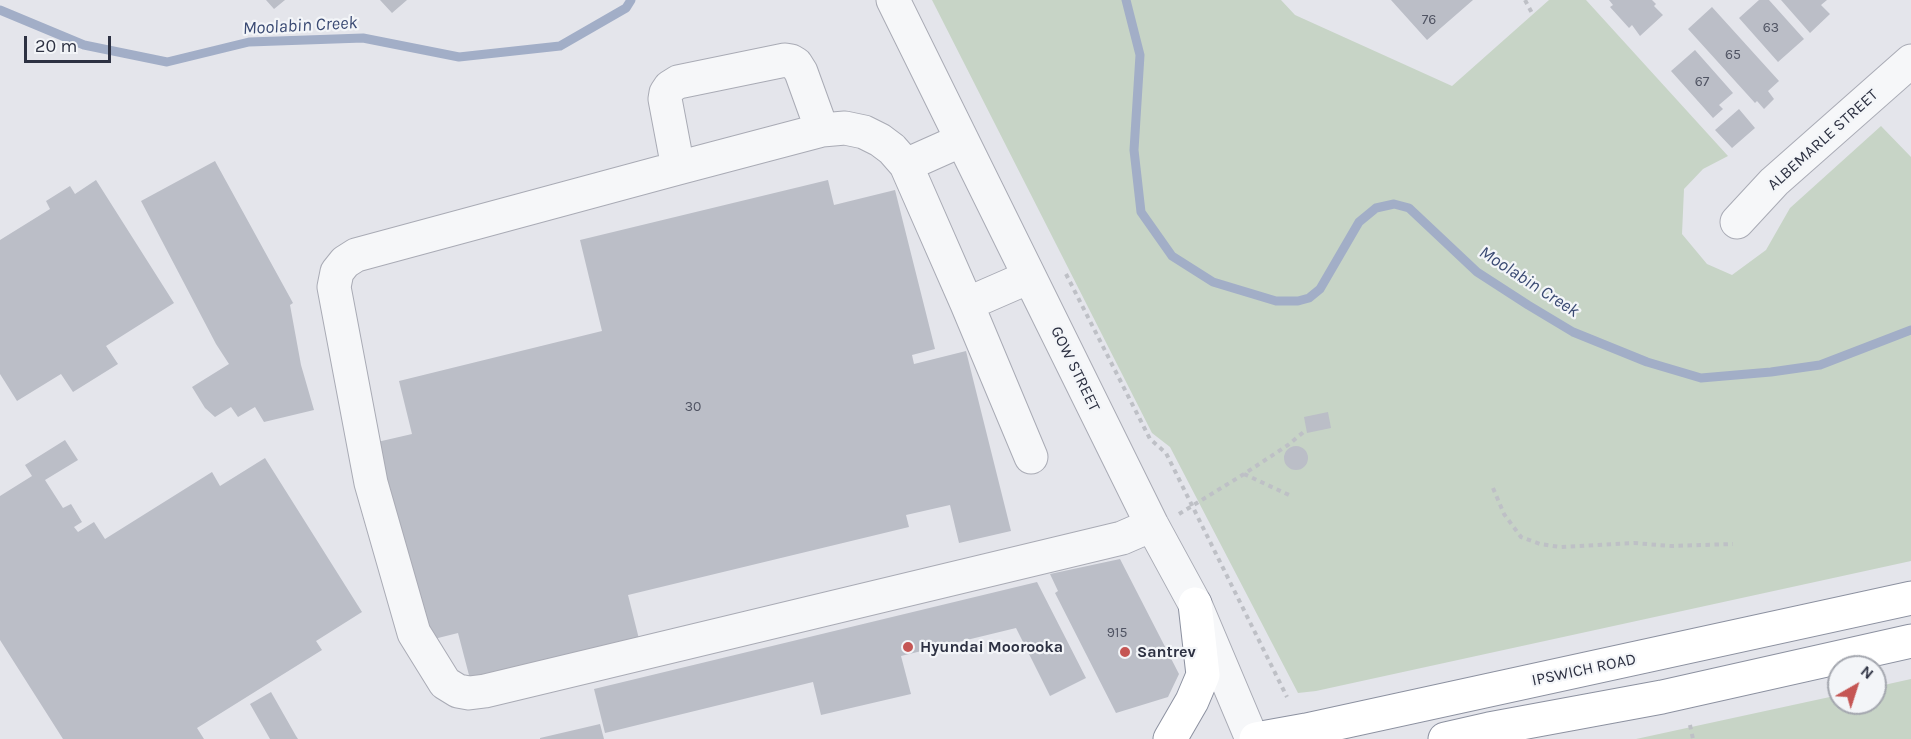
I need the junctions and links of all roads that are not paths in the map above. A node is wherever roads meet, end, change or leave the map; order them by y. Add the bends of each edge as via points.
1 (893, 0) edge
2 (1911, 61) edge
3 (822, 130) junction
4 (962, 140) junction
5 (906, 165) junction
6 (678, 168) junction
7 (1737, 222) dead end
8 (1029, 277) junction
9 (967, 304) junction
10 (1031, 457) dead end
11 (1164, 521) junction
12 (1911, 598) edge
13 (1195, 604) junction
14 (1911, 641) edge
15 (1170, 739) edge
16 (1254, 739) edge
17 (1445, 739) edge

1 - 4 street, GOW STREET
2 - 7 street, ALBEMARLE STREET via 1774,182
3 - 5 street via 845,128 864,132 892,149
3 - 6 street
3 - 6 street via 801,72 792,61 678,82 670,87 665,99
4 - 5 street
4 - 8 street, GOW STREET
5 - 9 street
6 - 11 street via 356,255 337,272 334,287 371,483 414,633 445,683 458,691 485,691 1122,538
8 - 9 street
8 - 11 street, GOW STREET
9 - 10 street
11 - 13 street, GOW STREET
12 - 16 highway, IPSWICH ROAD
13 - 15 highway via 1203,675
13 - 16 street, GOW STREET
14 - 17 highway via 1662,697

